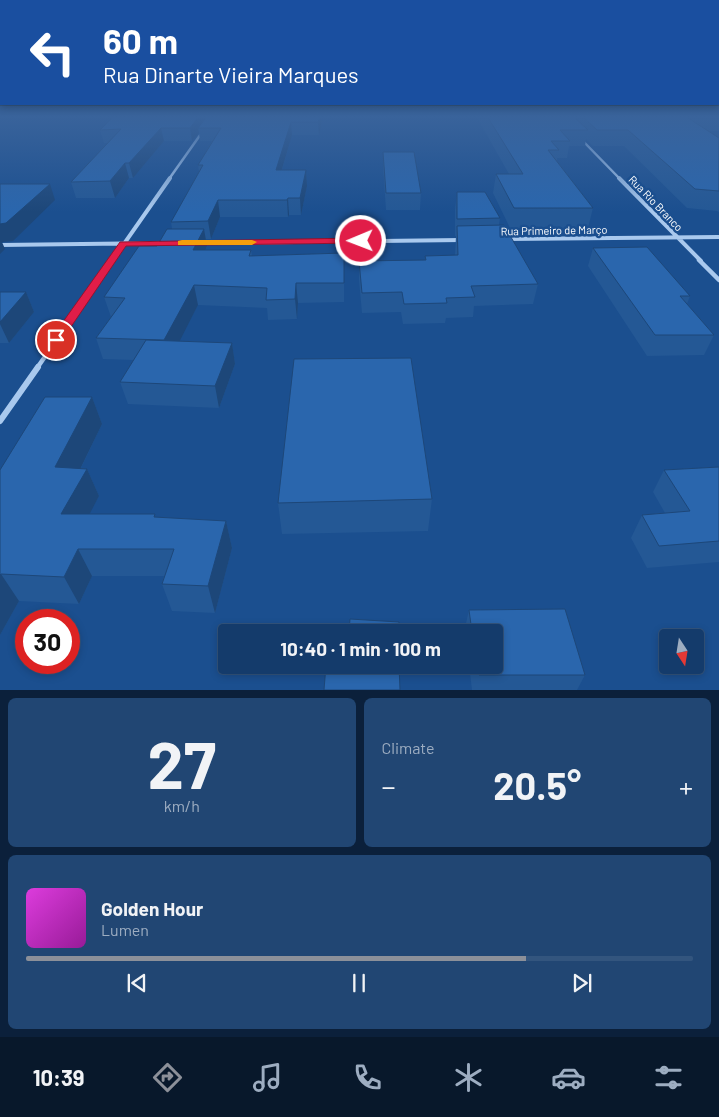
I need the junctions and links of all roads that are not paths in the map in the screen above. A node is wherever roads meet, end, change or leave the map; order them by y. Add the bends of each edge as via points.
1 (191, 148) edge
2 (591, 148) edge
3 (677, 237) junction
4 (719, 237) edge
5 (499, 239) edge
6 (469, 240) edge
7 (173, 243) edge
8 (193, 243) edge
9 (124, 244) junction
10 (0, 245) edge
11 (719, 280) edge
12 (0, 421) edge

1 - 9 street
2 - 3 street, Rua Rio Branco
3 - 4 street, Rua Primeiro de Março
3 - 5 street, Rua Primeiro de Março
3 - 11 street, Rua Rio Branco
6 - 8 street
7 - 9 street
9 - 10 street
9 - 12 street

